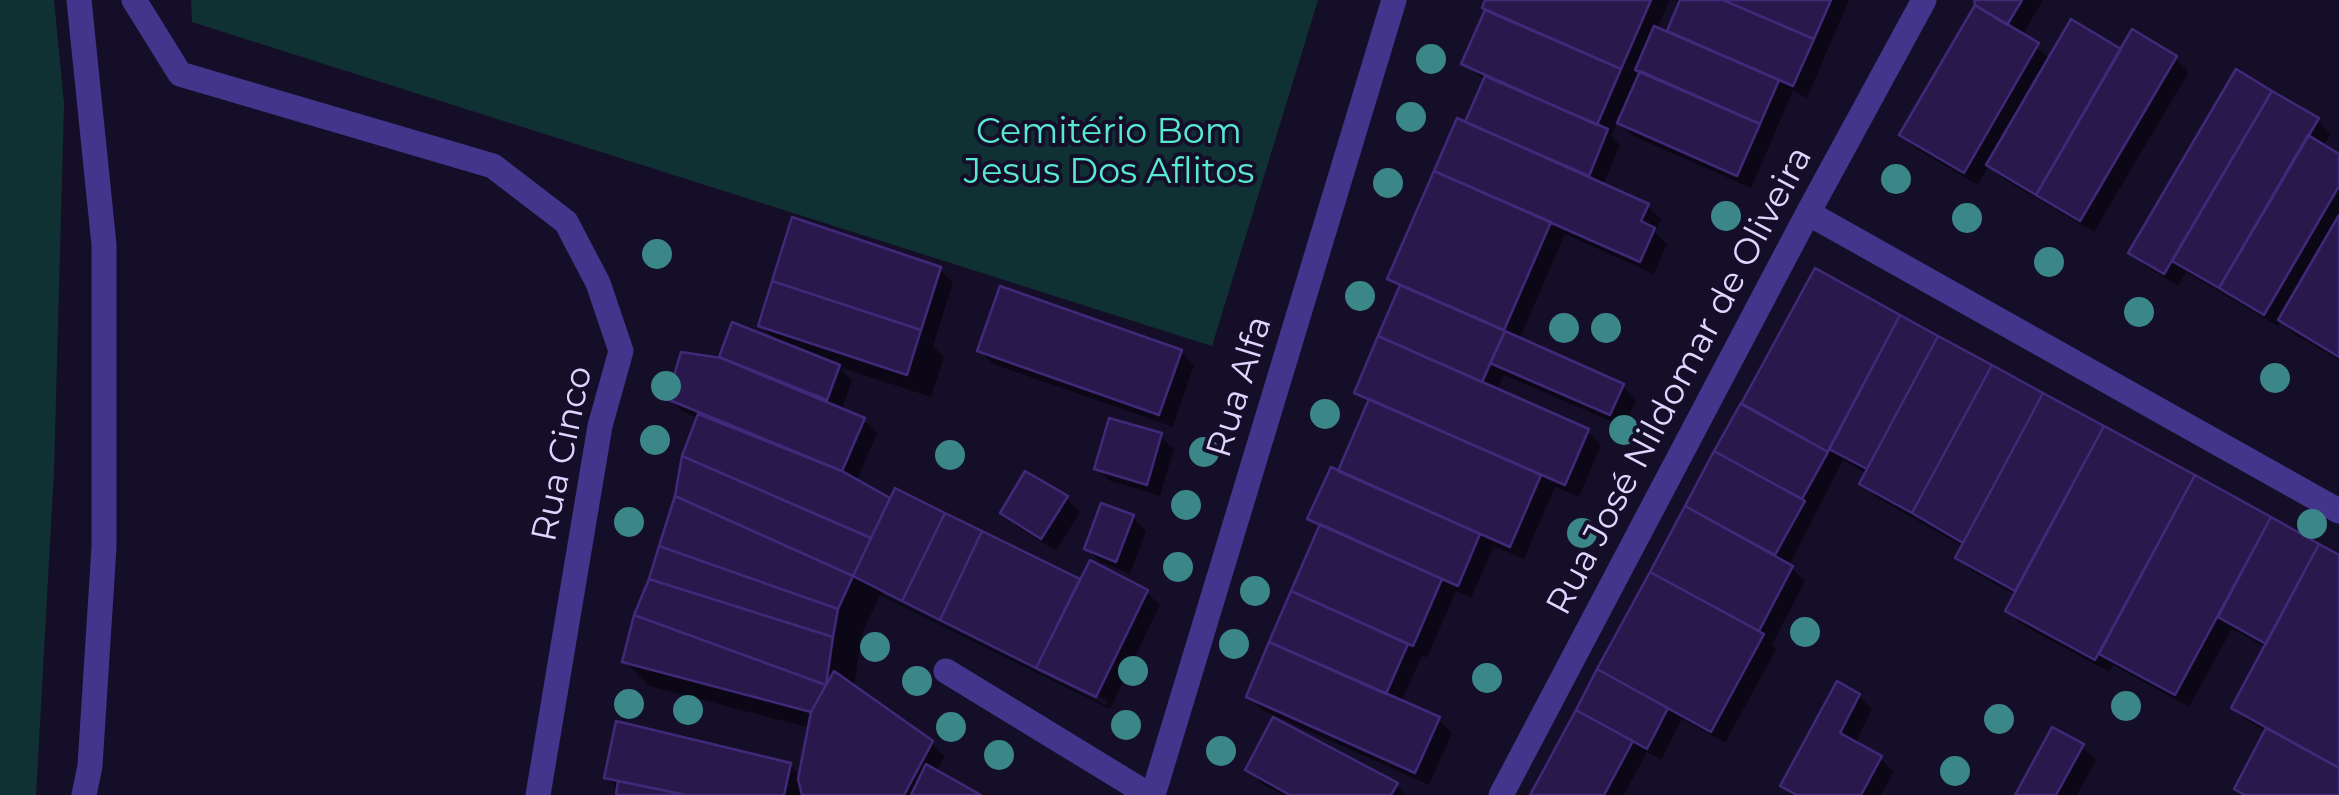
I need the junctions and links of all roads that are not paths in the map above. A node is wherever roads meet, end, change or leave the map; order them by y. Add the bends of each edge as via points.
1 (79, 0) edge
2 (134, 0) edge
3 (1394, 0) edge
4 (1924, 0) edge
5 (1808, 213) junction
6 (2339, 511) edge
7 (946, 672) dead end
8 (84, 795) edge
9 (538, 795) edge
10 (1151, 795) edge
11 (1501, 795) edge

1 - 8 street via 104,246 104,547
2 - 9 street, Rua Cinco via 180,74 493,166 566,222 598,283 621,351 600,426
3 - 10 street, Rua Alfa
4 - 5 street, Rua José Nildomar de Oliveira
5 - 6 street
5 - 11 street, Rua José Nildomar de Oliveira
7 - 10 street

